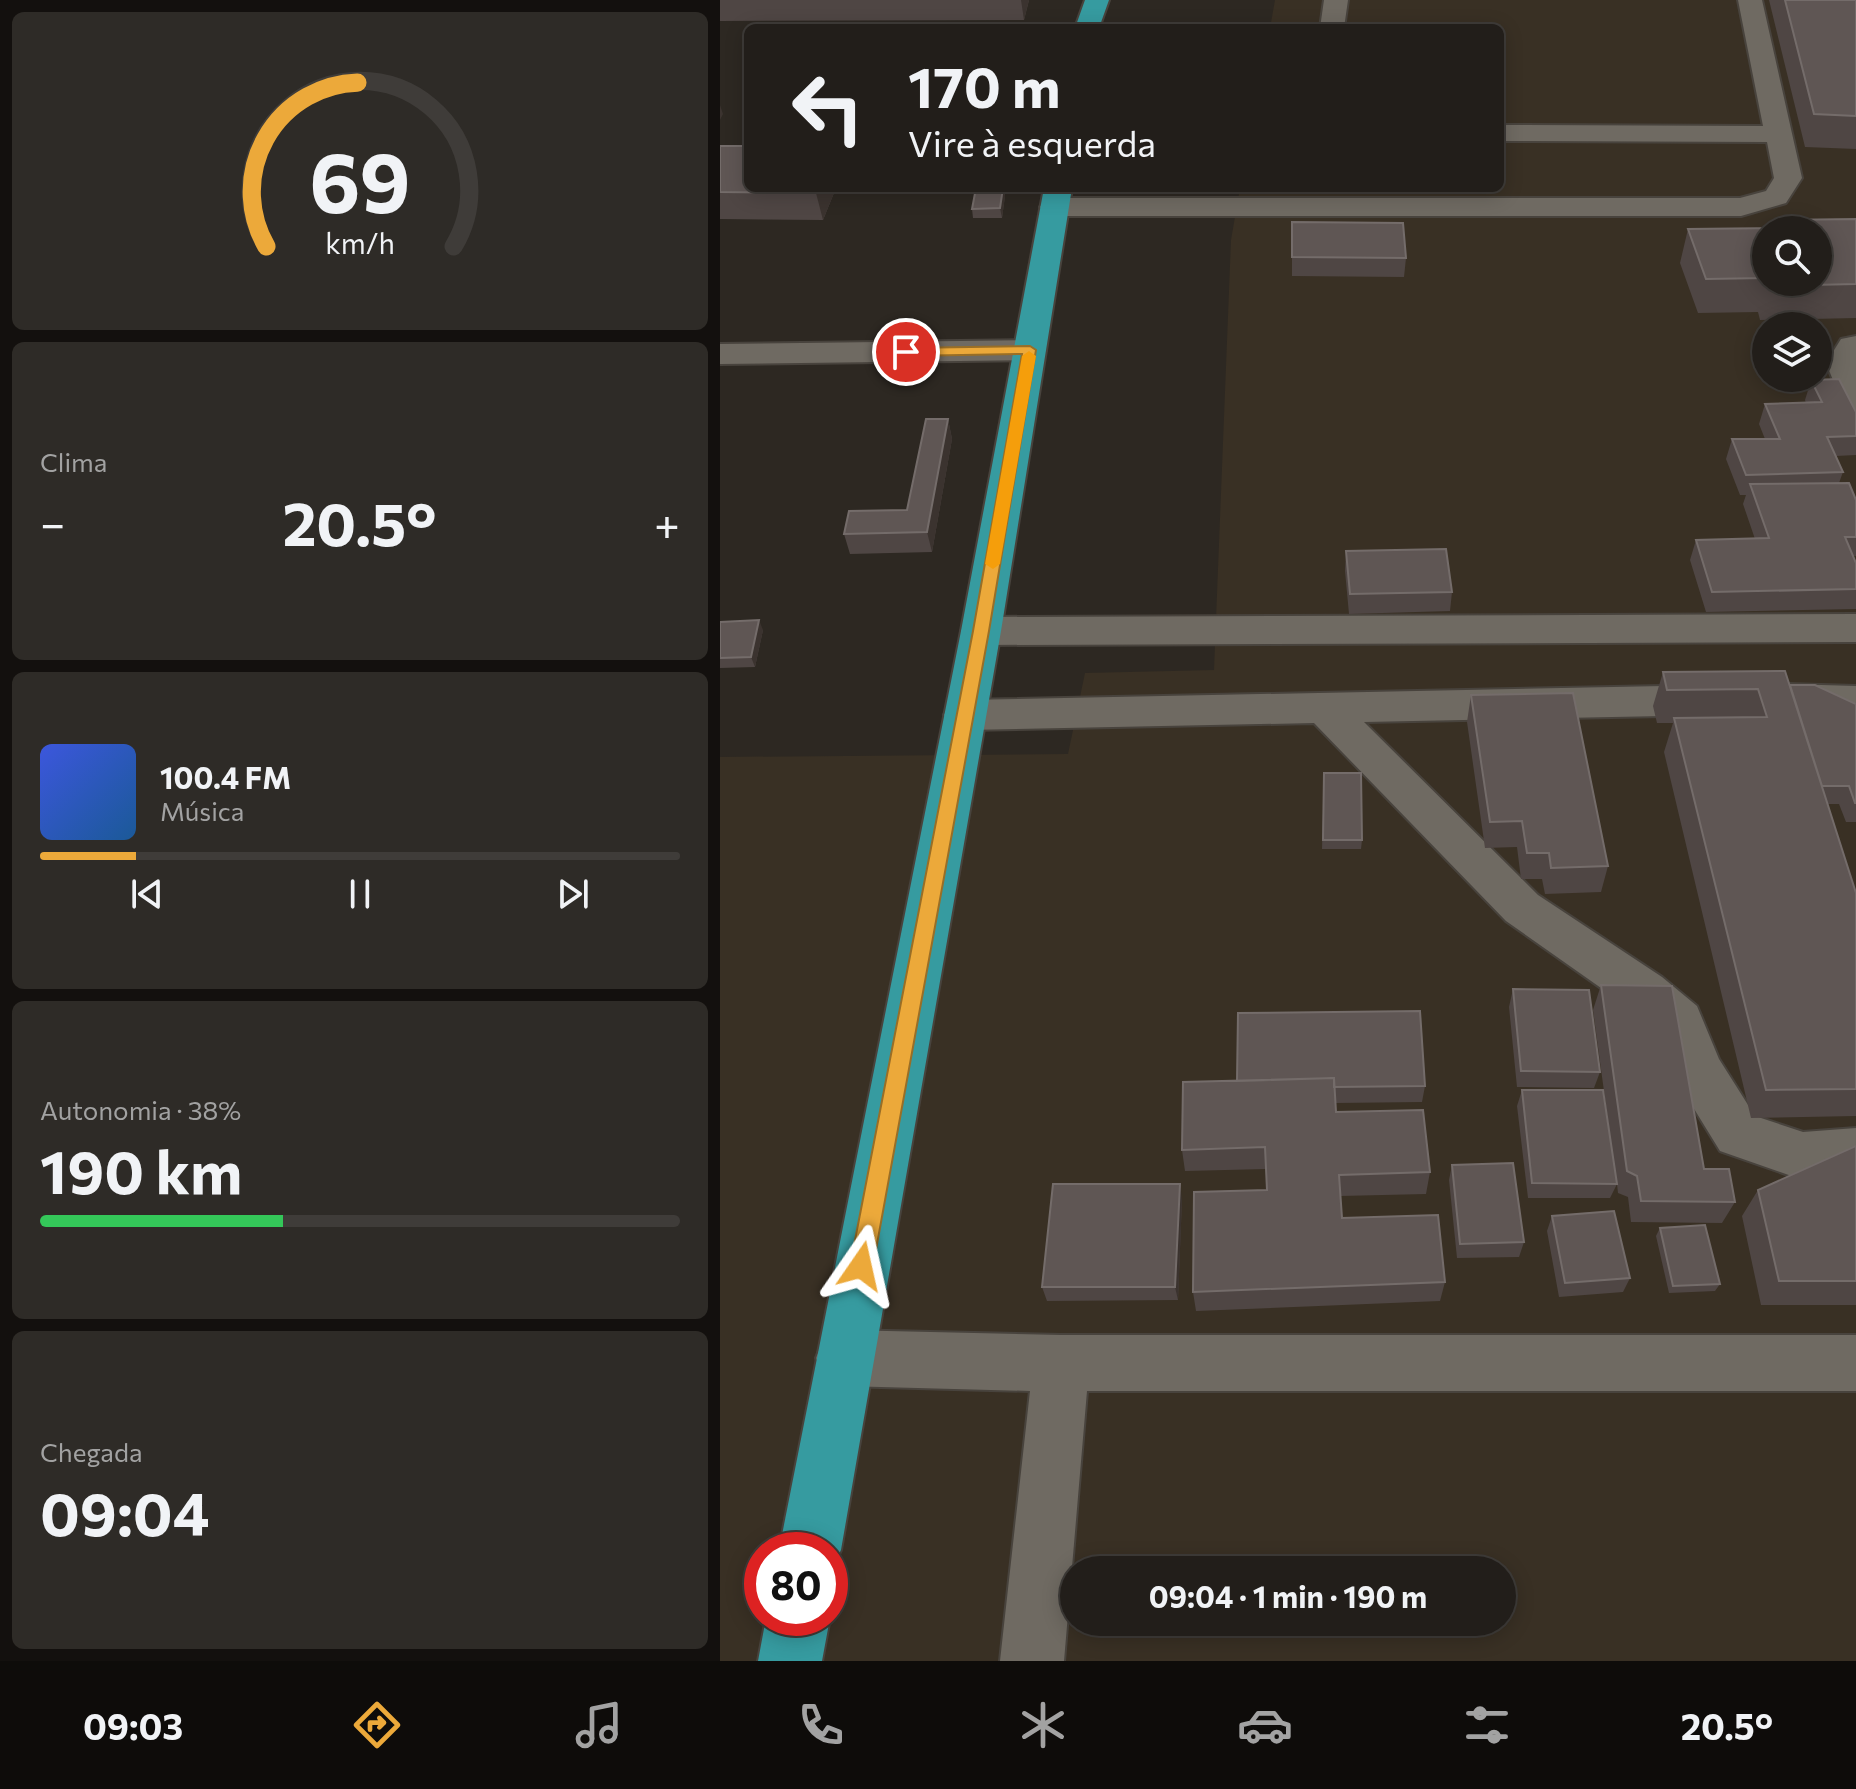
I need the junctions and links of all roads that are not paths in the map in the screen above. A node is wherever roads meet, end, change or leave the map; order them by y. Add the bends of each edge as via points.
1 (1097, 0) edge
2 (1336, 0) edge
3 (1750, 0) edge
4 (1088, 24) edge
5 (1333, 24) edge
6 (1504, 133) edge
7 (1780, 134) junction
8 (1056, 198) edge
9 (1856, 346) edge
10 (1030, 350) junction
11 (720, 354) edge
12 (1856, 400) edge
13 (1856, 628) edge
14 (981, 631) junction
15 (1856, 701) edge
16 (1324, 708) junction
17 (965, 715) junction
18 (1856, 1152) edge
19 (844, 1358) junction
20 (1061, 1363) junction
21 (1856, 1363) edge
22 (813, 1532) edge
23 (795, 1636) edge
24 (790, 1661) edge
25 (1032, 1661) edge

1 - 4 highway
2 - 5 street
3 - 7 street
6 - 7 street
7 - 8 street via 1788,178 1776,197 1741,207
8 - 10 highway
9 - 12 street via 1842,363
10 - 11 street
10 - 14 highway
13 - 14 street
14 - 17 highway
15 - 16 street
16 - 17 street
16 - 18 street via 1522,908 1680,1021 1698,1070 1738,1134 1803,1156
17 - 19 highway
19 - 20 street
19 - 22 highway
20 - 21 street
20 - 25 street
23 - 24 highway

